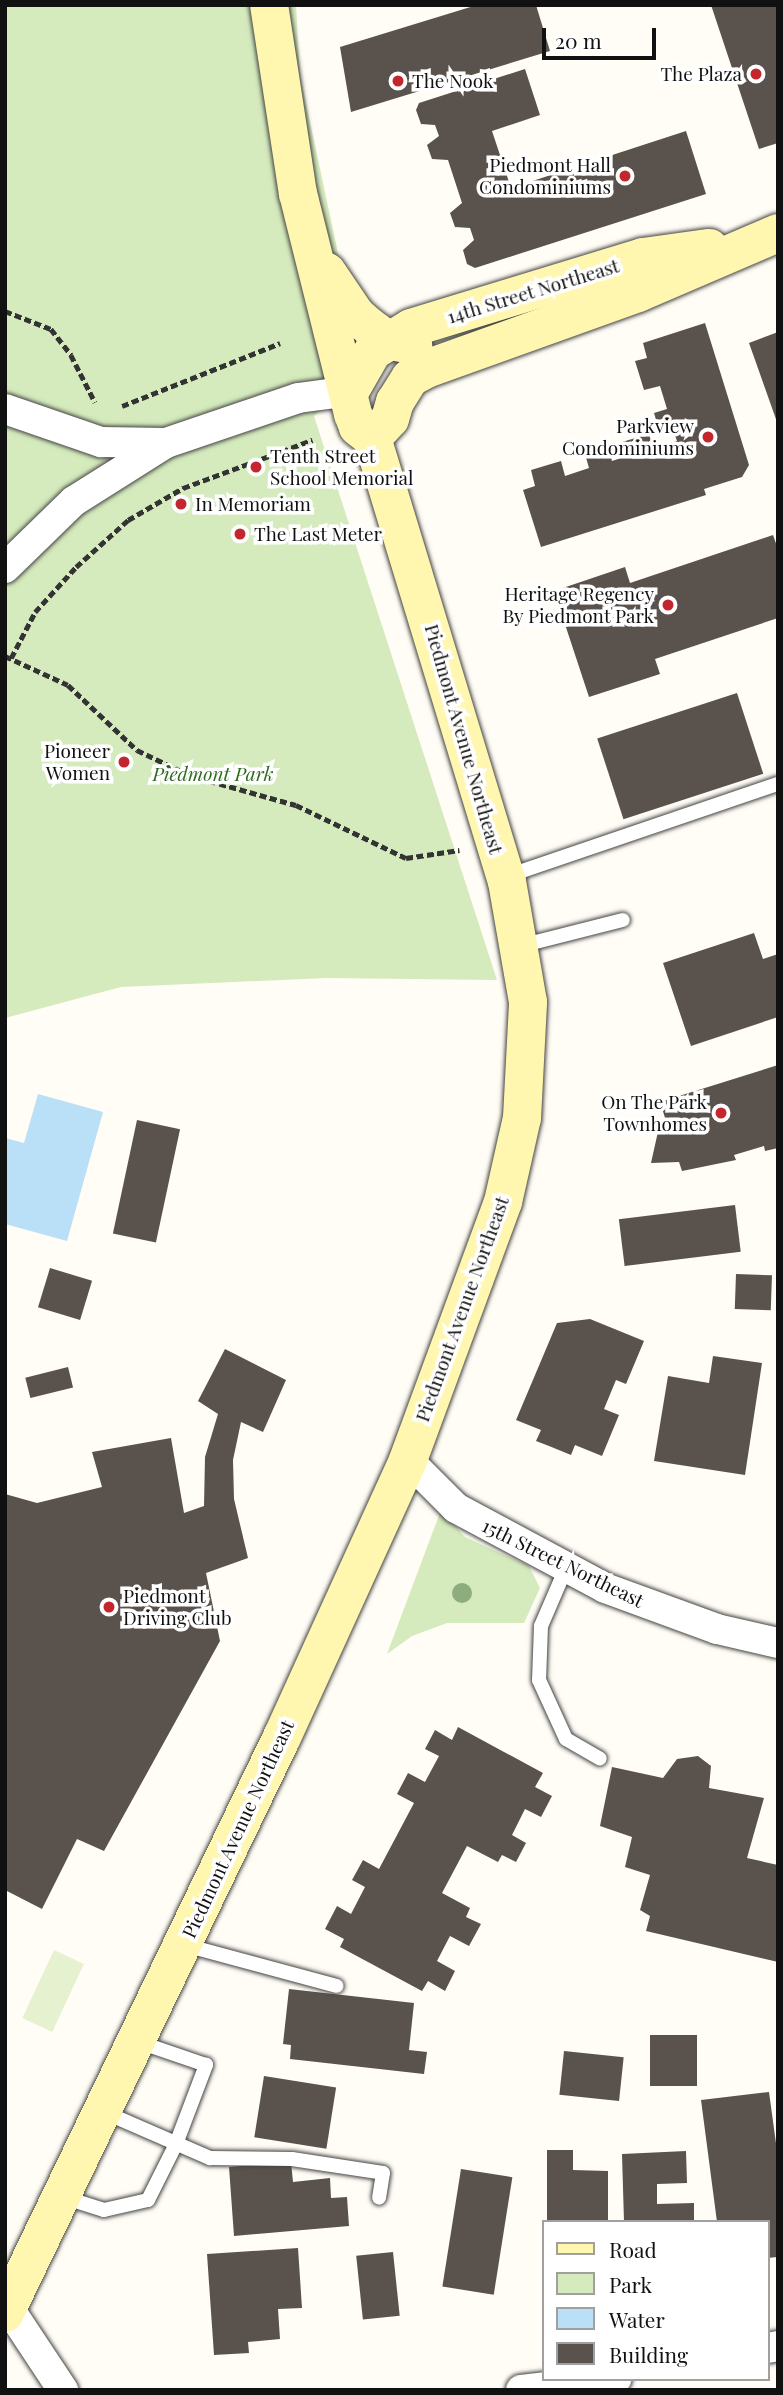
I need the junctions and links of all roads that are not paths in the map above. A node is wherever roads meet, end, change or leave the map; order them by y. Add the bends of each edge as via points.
1 (269, 5) edge
2 (762, 238) edge
3 (312, 250) junction
4 (388, 340) junction
5 (461, 353) junction
6 (350, 391) junction
7 (5, 409) edge
8 (372, 438) junction
9 (166, 443) junction
10 (5, 568) edge
11 (778, 784) edge
12 (505, 877) junction
13 (623, 920) dead end
14 (520, 946) junction
15 (408, 1460) junction
16 (566, 1568) junction
17 (778, 1643) edge
18 (600, 1759) dead end
19 (183, 1944) junction
20 (337, 1986) dead end
21 (138, 2041) junction
22 (104, 2112) junction
23 (176, 2144) junction
24 (63, 2196) junction
25 (379, 2199) dead end
26 (7, 2310) edge
27 (599, 2381) edge
28 (63, 2390) edge
29 (521, 2390) edge

1 - 3 main road, Piedmont Avenue Northeast via 298,194
2 - 4 main road, 14th Street Northeast via 643,257 411,328
2 - 5 main road, 14th Street Northeast via 638,293
3 - 4 main road, Piedmont Avenue Northeast via 356,315
3 - 6 main road, Piedmont Avenue Northeast
4 - 5 main road, Piedmont Avenue Northeast via 429,352
4 - 6 main road, 14th Street Northeast via 360,367
5 - 8 main road, 14th Street Northeast via 410,378 390,419
6 - 8 main road, Piedmont Avenue Northeast via 358,427
6 - 9 street via 298,398
7 - 9 street
8 - 12 main road, Piedmont Avenue Northeast
9 - 10 street via 74,501
11 - 12 lane
12 - 14 main road, Piedmont Avenue Northeast
13 - 14 lane
14 - 15 main road, Piedmont Avenue Northeast via 528,1002 522,1118 503,1202
15 - 16 street, 15th Street Northeast via 456,1508
15 - 19 main road, Piedmont Avenue Northeast
16 - 17 street, 15th Street Northeast via 659,1610
16 - 18 lane via 541,1626 539,1680 566,1739
19 - 20 lane
19 - 21 main road, Piedmont Avenue Northeast
21 - 22 main road, Piedmont Avenue Northeast
21 - 23 lane via 206,2065
22 - 23 lane
22 - 24 main road, Piedmont Avenue Northeast
23 - 24 lane via 148,2200 104,2210
23 - 25 lane via 210,2158 292,2158 383,2172
24 - 26 main road, Piedmont Avenue Northeast
26 - 28 street
27 - 29 street

